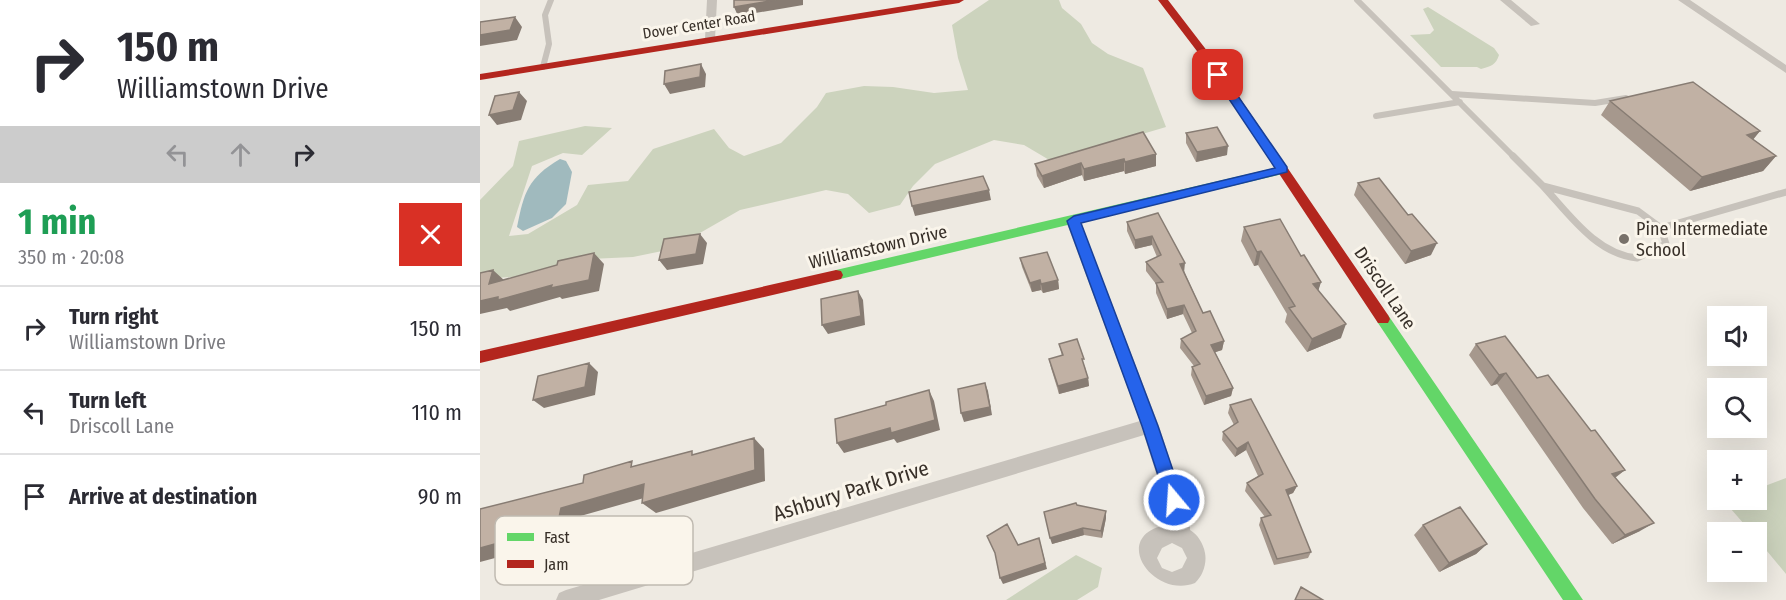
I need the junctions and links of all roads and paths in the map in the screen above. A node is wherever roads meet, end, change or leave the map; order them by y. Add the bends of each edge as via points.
1 (551, 0) edge
2 (712, 0) edge
3 (959, 0) edge
4 (1163, 0) edge
5 (1357, 0) edge
6 (1505, 0) edge
7 (1683, 0) edge
8 (1534, 24) dead end
9 (710, 39) junction
10 (543, 67) junction
11 (1786, 70) edge
12 (480, 77) edge
13 (1452, 94) junction
14 (1634, 96) edge
15 (1460, 102) junction
16 (1376, 116) dead end
17 (1283, 170) junction
18 (1543, 186) junction
19 (1786, 192) edge
20 (1074, 221) junction
21 (1661, 228) junction
22 (480, 357) edge
23 (1150, 426) junction
24 (1181, 536) dead end
25 (693, 562) edge
26 (616, 585) edge
27 (566, 600) edge
28 (1574, 600) edge

1 - 10 lane via 545,15 549,44
2 - 9 street
3 - 9 street, Dover Center Road
4 - 17 street, Driscoll Lane
5 - 13 lane
6 - 8 street
7 - 11 street
9 - 10 street, Dover Center Road
10 - 12 street, Dover Center Road
13 - 14 lane via 1595,104
13 - 15 lane
15 - 16 lane
15 - 18 lane
17 - 20 street, Williamstown Drive
17 - 28 street, Driscoll Lane
18 - 21 lane via 1638,211
18 - 21 lane via 1589,234 1617,255 1636,258 1653,253 1666,244
19 - 21 lane
20 - 22 street, Williamstown Drive
20 - 23 street
23 - 24 street via 1181,522
23 - 25 street, Ashbury Park Drive
26 - 27 street, Ashbury Park Drive

